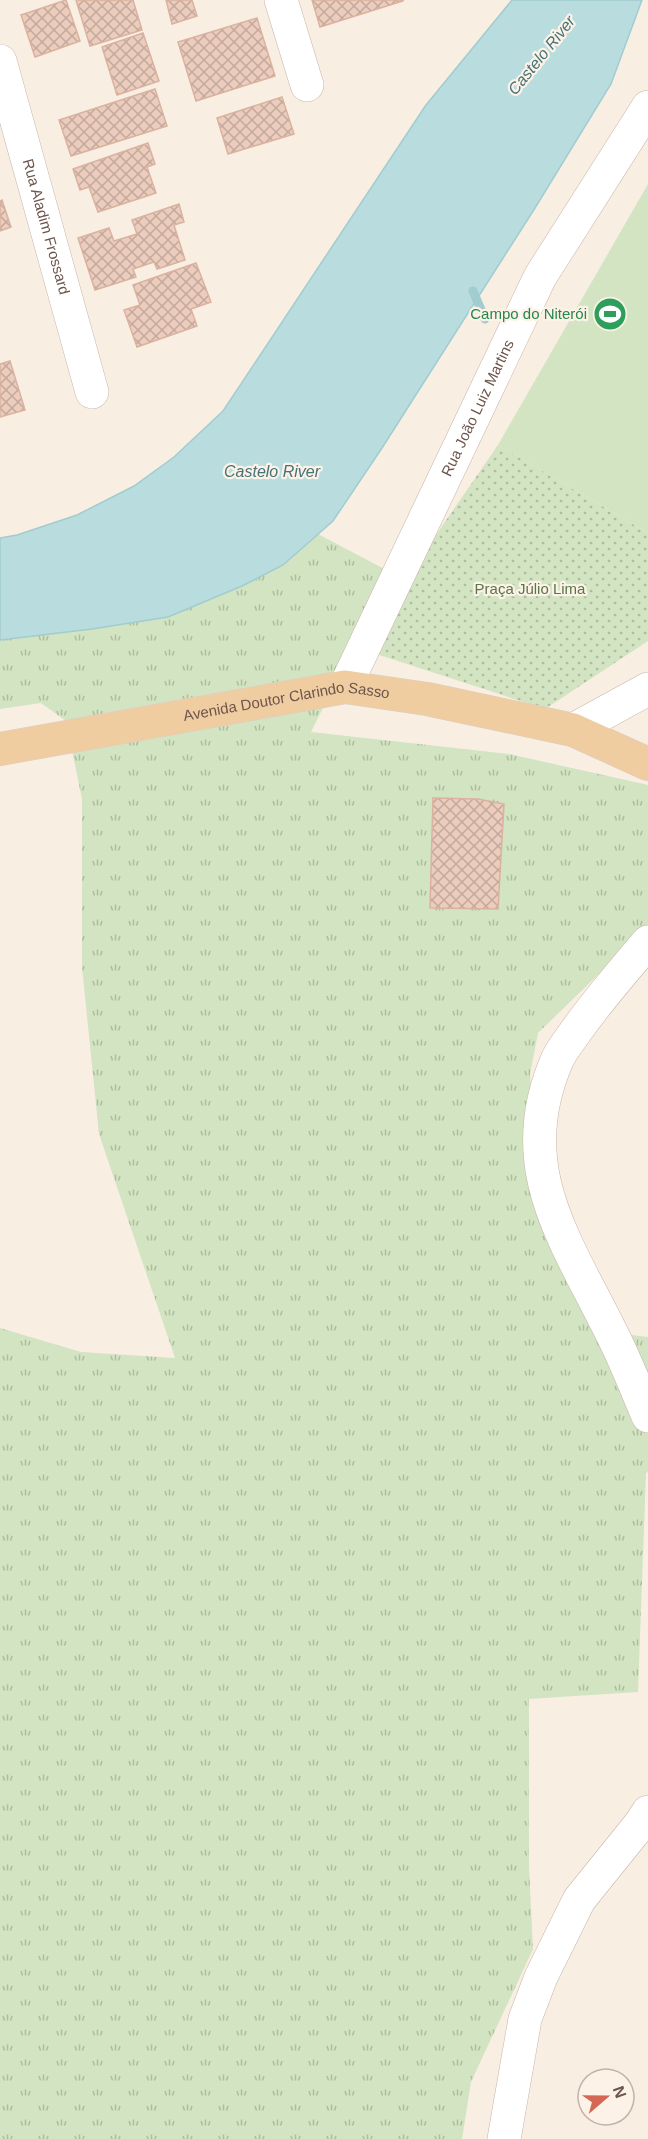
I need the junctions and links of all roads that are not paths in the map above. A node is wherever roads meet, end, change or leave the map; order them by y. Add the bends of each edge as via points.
1 (280, 0) edge
2 (0, 61) edge
3 (307, 86) dead end
4 (648, 107) edge
5 (92, 392) dead end
6 (345, 687) junction
7 (648, 689) edge
8 (573, 730) junction
9 (0, 749) edge
10 (648, 764) edge
11 (648, 942) edge
12 (648, 1416) edge
13 (648, 1812) edge
14 (504, 2139) edge

1 - 3 street
2 - 5 street, Rua Aladim Frossard
4 - 6 street, Rua João Luiz Martins via 540,277
6 - 8 main road, Avenida Doutor Clarindo Sasso via 438,701
6 - 9 main road, Avenida Doutor Clarindo Sasso
7 - 8 street
8 - 10 main road, Avenida Doutor Clarindo Sasso
11 - 12 street via 559,1055 539,1136 542,1179 551,1208
13 - 14 street via 579,1900 541,1977 525,2019

